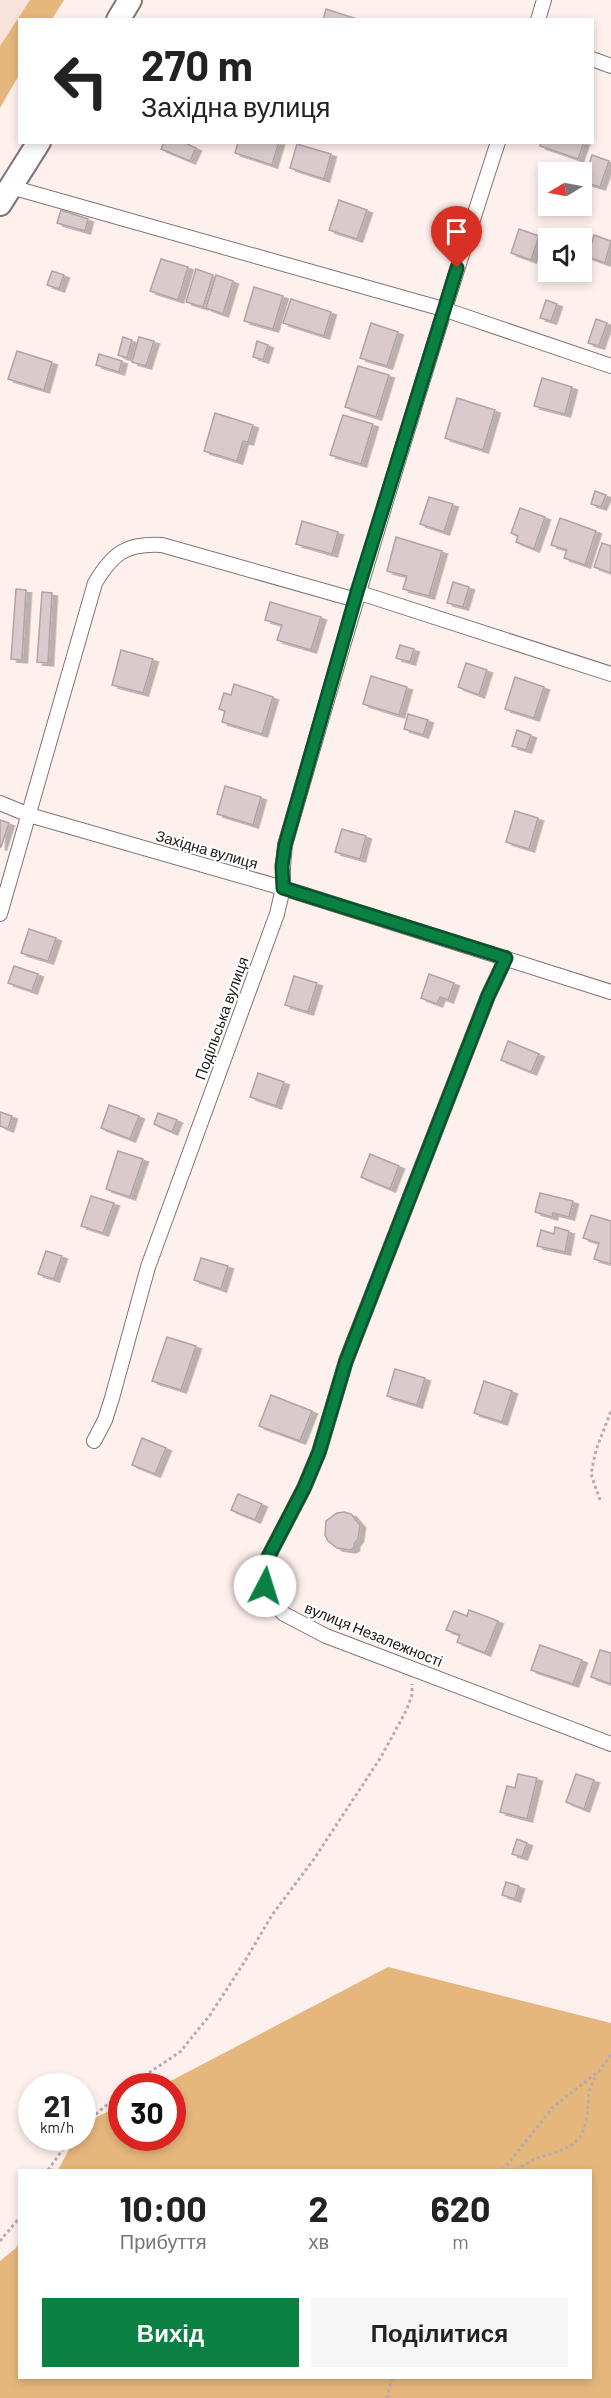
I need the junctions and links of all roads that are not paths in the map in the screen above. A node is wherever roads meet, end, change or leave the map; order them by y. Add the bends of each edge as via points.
1 (130, 0) edge
2 (544, 0) edge
3 (119, 18) edge
4 (539, 18) edge
5 (594, 60) edge
6 (611, 66) edge
7 (38, 144) edge
8 (497, 144) edge
9 (5, 196) edge
10 (443, 309) junction
11 (611, 366) edge
12 (356, 596) junction
13 (611, 674) edge
14 (0, 803) edge
15 (29, 815) junction
16 (283, 888) junction
17 (0, 914) edge
18 (506, 958) junction
19 (611, 992) edge
20 (94, 1441) dead end
21 (611, 1744) edge

1 - 3 main road
2 - 4 street
5 - 6 street
7 - 9 main road
8 - 10 street, Подільська вулиця
9 - 10 street
10 - 11 street
10 - 12 street, Подільська вулиця
12 - 13 street
12 - 15 street via 162,545 126,548 95,583
12 - 16 street, Подільська вулиця via 285,845
14 - 15 street, Західна вулиця
15 - 16 street, Західна вулиця
15 - 17 street
16 - 18 street, Західна вулиця
16 - 20 street, Подільська вулиця via 277,914 148,1267 112,1398
18 - 19 street, Західна вулиця
18 - 21 street, вулиця Незалежності via 346,1361 319,1452 263,1567 265,1586 272,1602 284,1614 326,1636

